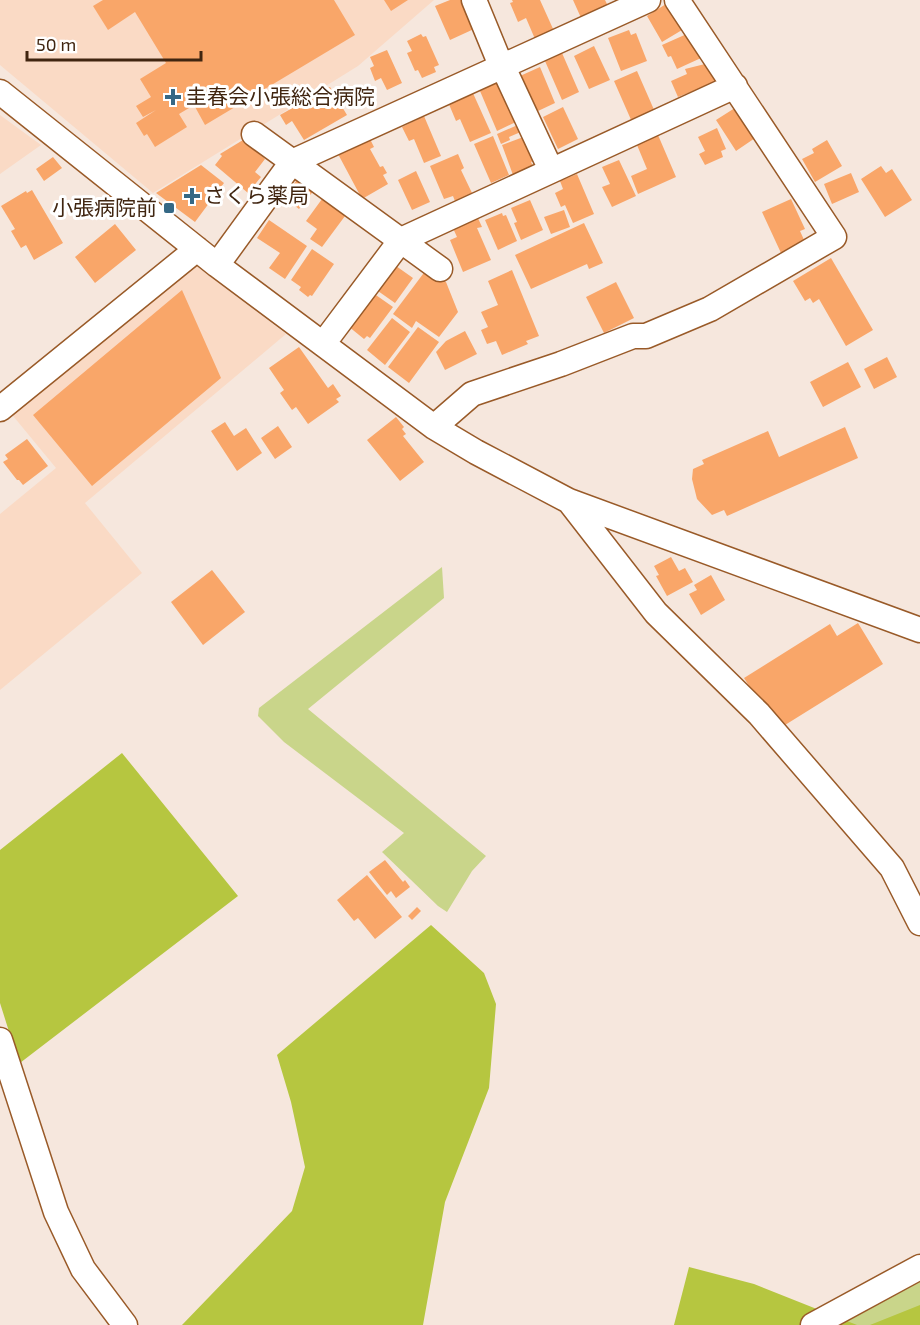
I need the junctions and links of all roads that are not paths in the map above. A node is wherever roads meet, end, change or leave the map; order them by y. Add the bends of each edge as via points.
1 (474, 0) edge
2 (648, 0) edge
3 (677, 0) edge
4 (502, 68) junction
5 (735, 86) junction
6 (0, 92) edge
7 (254, 134) dead end
8 (292, 162) junction
9 (551, 171) junction
10 (401, 240) junction
11 (197, 249) junction
12 (217, 265) junction
13 (440, 269) dead end
14 (323, 344) junction
15 (0, 409) edge
16 (434, 427) junction
17 (568, 501) junction
18 (920, 630) edge
19 (920, 923) edge
20 (2, 1056) edge
21 (920, 1267) edge
22 (125, 1325) edge
23 (813, 1325) edge

1 - 4 street
2 - 4 street
3 - 5 street
4 - 8 street
4 - 9 street
5 - 9 street
5 - 16 street via 834,237 710,309 645,336 633,336 472,394
6 - 11 street
7 - 8 street
8 - 10 street
8 - 12 street
9 - 10 street
10 - 13 street
10 - 14 street
11 - 12 street
11 - 15 street
12 - 14 street
14 - 16 street
16 - 17 street
17 - 18 street
17 - 19 street via 656,614 759,714 892,868
20 - 22 street via 56,1212 83,1269
21 - 23 street

